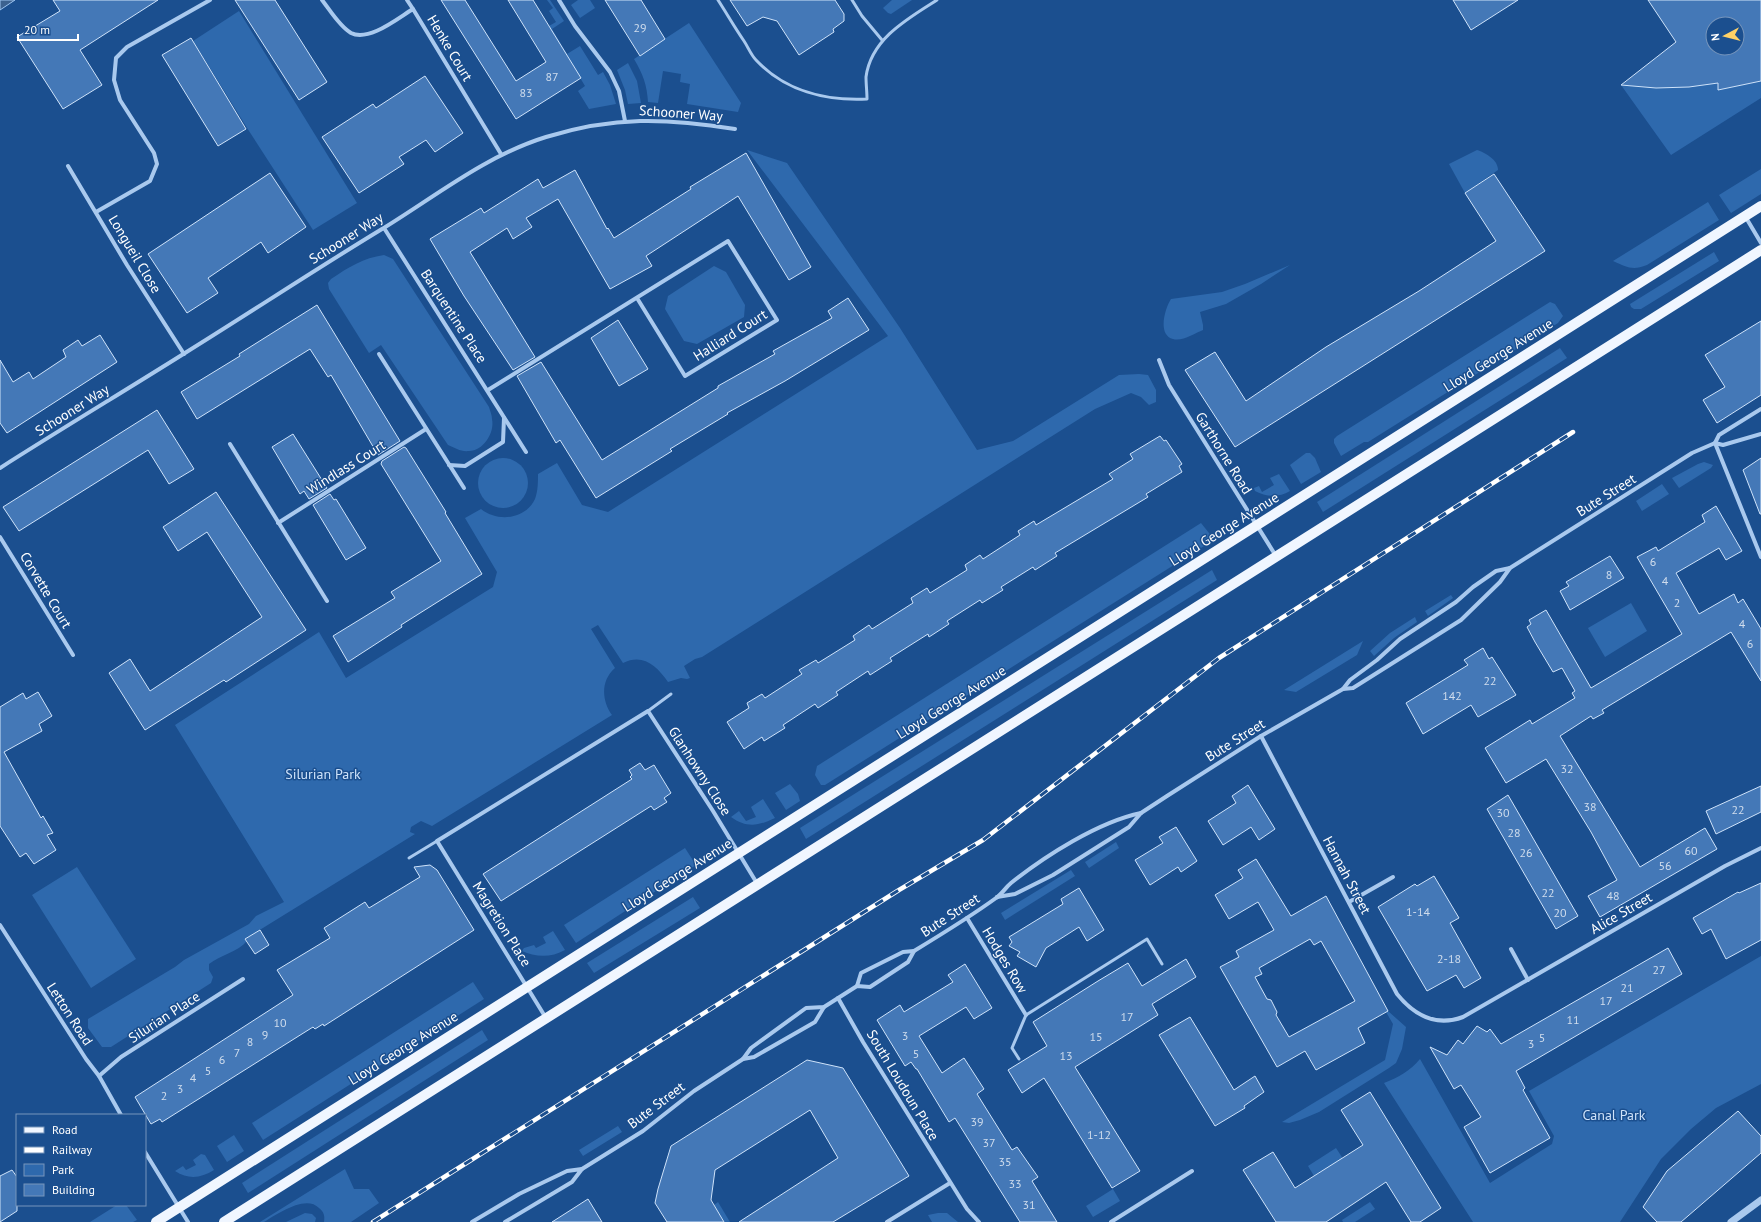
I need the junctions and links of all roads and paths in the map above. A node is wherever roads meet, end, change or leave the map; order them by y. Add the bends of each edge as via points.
1 (210, 0) edge
2 (322, 0) edge
3 (407, 0) edge
4 (559, 0) edge
5 (718, 0) edge
6 (852, 0) edge
7 (937, 0) edge
8 (413, 10) junction
9 (882, 40) junction
10 (625, 121) junction
11 (735, 129) dead end
12 (501, 154) junction
13 (68, 166) dead end
14 (1761, 206) edge
15 (96, 212) junction
16 (1745, 216) junction
17 (384, 228) junction
18 (1761, 243) edge
19 (1761, 250) edge
20 (637, 298) junction
21 (184, 354) junction
22 (379, 354) dead end
23 (1159, 360) dead end
24 (488, 390) junction
25 (1761, 409) edge
26 (504, 418) junction
27 (426, 429) junction
28 (1761, 434) edge
29 (1714, 443) junction
30 (230, 444) dead end
31 (526, 452) dead end
32 (449, 465) junction
33 (0, 468) edge
34 (464, 488) dead end
35 (278, 523) junction
36 (1256, 525) junction
37 (0, 537) edge
38 (1276, 556) junction
39 (1761, 556) edge
40 (1510, 568) junction
41 (327, 601) dead end
42 (73, 656) dead end
43 (1344, 689) junction
44 (671, 694) dead end
45 (648, 711) junction
46 (1262, 736) junction
47 (1141, 813) junction
48 (437, 841) junction
49 (1761, 848) edge
50 (738, 853) junction
51 (409, 858) dead end
52 (1393, 877) dead end
53 (758, 885) junction
54 (997, 897) junction
55 (1349, 902) junction
56 (967, 918) junction
57 (0, 925) edge
58 (1510, 949) dead end
59 (914, 951) junction
60 (1162, 964) dead end
61 (243, 979) dead end
62 (1528, 980) junction
63 (857, 986) junction
64 (527, 987) junction
65 (838, 998) junction
66 (824, 1007) junction
67 (1026, 1014) junction
68 (1421, 1016) joint
69 (547, 1018) junction
70 (1019, 1058) dead end
71 (743, 1059) junction
72 (99, 1076) junction
73 (121, 1114) edge
74 (146, 1154) edge
75 (582, 1169) junction
76 (1192, 1171) dead end
77 (950, 1183) junction
78 (1761, 1200) edge
79 (179, 1207) junction
80 (156, 1222) edge
81 (188, 1222) edge
82 (224, 1222) edge
83 (472, 1222) edge
84 (505, 1222) edge
85 (887, 1222) edge
86 (980, 1222) edge
87 (1111, 1222) edge
88 (1731, 1222) edge

1 - 15 street via 127,47 116,58 114,80 120,100 154,153 157,164 150,181
2 - 8 street, Henke Court via 351,33 362,35 371,34
3 - 8 street
4 - 10 street via 610,72 619,91
5 - 9 lane via 755,59 786,84 827,98 867,99 866,77
6 - 9 lane
7 - 9 lane via 906,19
8 - 12 street, Henke Court
10 - 11 street, Schooner Way via 670,120
10 - 12 street, Schooner Way via 545,137
12 - 17 street, Schooner Way via 451,183
13 - 15 street, Longueil Close
14 - 16 main road, Lloyd George Avenue
15 - 21 street, Longueil Close
16 - 18 street
16 - 36 main road, Lloyd George Avenue
17 - 21 street, Schooner Way
17 - 24 street, Barquentine Place
19 - 38 main road
20 - 20 street, Halliard Court via 685,376 777,320 728,241
20 - 24 street, Halliard Court
21 - 33 street, Schooner Way
22 - 27 street
23 - 36 street, Garthorne Road via 1169,385
24 - 26 street, Barquentine Place
25 - 29 street, Bute Street via 1719,435
26 - 31 street, Barquentine Place
26 - 32 street via 503,442 465,466
27 - 32 street
27 - 35 street, Windlass Court
28 - 29 street, Bute Street via 1723,445
29 - 39 street
29 - 40 street, Bute Street via 1692,454
30 - 35 street
32 - 34 street
35 - 41 street
36 - 38 street, Garthorne Road
36 - 50 main road, Lloyd George Avenue
37 - 42 street, Corvette Court
38 - 53 main road
40 - 43 street, Bute Street via 1496,571 1473,586 1456,602 1400,639 1378,660 1350,680
40 - 43 street, Bute Street via 1500,582 1461,620 1353,688
43 - 46 street, Bute Street
44 - 45 lane
45 - 48 street
45 - 50 street, Glanhowny Close via 710,805
46 - 47 street, Bute Street
46 - 55 street, Hannah Street
47 - 54 street, Bute Street via 1124,817 1086,833 1010,884
47 - 54 street, Bute Street via 1129,827 1053,875 1015,894
48 - 51 lane
48 - 64 street, Magretion Place
49 - 62 street, Alice Street via 1725,866
50 - 53 street, Glanhowny Close
50 - 64 main road, Lloyd George Avenue
52 - 55 street
53 - 69 main road
54 - 56 street, Bute Street
55 - 68 street, Hannah Street via 1397,994
56 - 59 street, Bute Street
56 - 67 street, Hodges Row
57 - 72 street, Letton Road
58 - 62 street
59 - 63 street, Bute Street via 903,952 862,973
59 - 63 street, Bute Street via 908,962 870,987
60 - 67 lane via 1147,939
61 - 72 street, Silurian Place via 121,1057
62 - 68 street, Alice Street via 1453,1021
63 - 65 street, Bute Street
64 - 69 street, Magretion Place
64 - 79 main road, Lloyd George Avenue
65 - 66 street, Bute Street
65 - 77 street, South Loudoun Place
66 - 71 street, Bute Street via 815,1022 754,1057
66 - 71 street, Bute Street via 806,1008 751,1048
67 - 70 lane via 1012,1048
69 - 82 main road
71 - 75 street, Bute Street via 694,1090 643,1131
72 - 73 street, Letton Road
74 - 79 street
75 - 83 street, Bute Street via 567,1171 519,1194
75 - 84 street, Bute Street via 572,1182
76 - 87 street
77 - 85 street
77 - 86 street, South Loudoun Place via 967,1209
78 - 88 street
79 - 80 main road, Lloyd George Avenue
79 - 81 street

